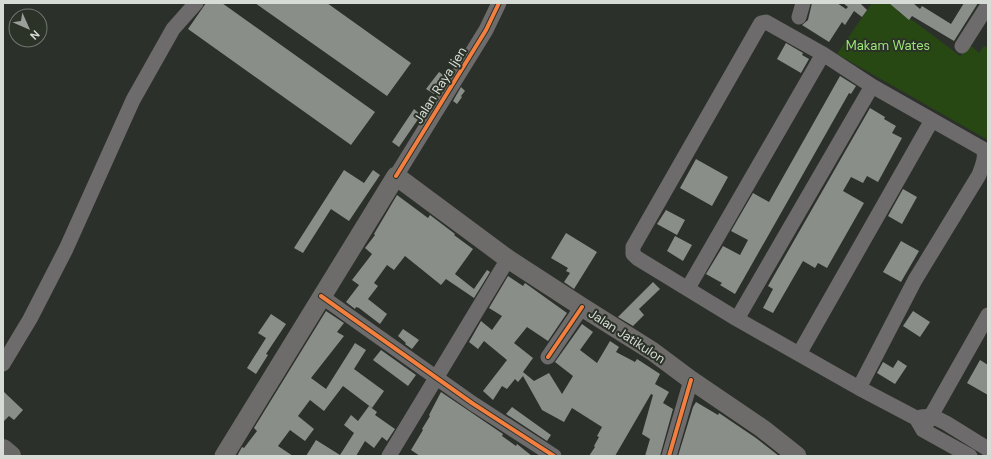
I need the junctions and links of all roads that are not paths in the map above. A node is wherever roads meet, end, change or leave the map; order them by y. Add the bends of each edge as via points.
1 (196, 3) edge
2 (499, 3) edge
3 (988, 5) edge
4 (962, 46) dead end
5 (823, 54) junction
6 (872, 86) junction
7 (932, 120) junction
8 (396, 176) junction
9 (984, 177) edge
10 (508, 258) junction
11 (688, 288) junction
12 (321, 296) junction
13 (582, 307) junction
14 (988, 315) edge
15 (737, 319) junction
16 (799, 354) junction
17 (548, 357) dead end
18 (3, 364) edge
19 (436, 377) junction
20 (691, 380) junction
21 (859, 388) junction
22 (932, 416) junction
23 (920, 424) junction
24 (988, 449) edge
25 (3, 450) edge
26 (10, 456) edge
27 (224, 456) edge
28 (389, 456) edge
29 (554, 456) edge
30 (669, 456) edge
31 (798, 456) edge
32 (970, 456) edge

1 - 18 street via 173,29 133,100 62,256 30,319
2 - 8 street, Jalan Raya Ijen via 486,30
3 - 4 street
5 - 6 street
5 - 11 street
5 - 11 street via 766,22 761,24 633,247 633,254 637,258
6 - 7 street
6 - 15 street
7 - 9 street via 983,149
7 - 16 street
8 - 10 main road, Jalan Jatikulon
8 - 12 main road
9 - 21 street via 915,280
10 - 13 main road, Jalan Jatikulon
10 - 19 street
11 - 15 street
12 - 19 street
12 - 27 main road
13 - 17 street
13 - 20 main road, Jalan Jatikulon via 652,351
14 - 22 street
15 - 16 street
16 - 21 street
19 - 28 street
19 - 29 street
20 - 30 street
20 - 31 main road, Jalan Jatikulon
21 - 23 street
22 - 23 street
22 - 24 street
23 - 32 street
25 - 26 highway

